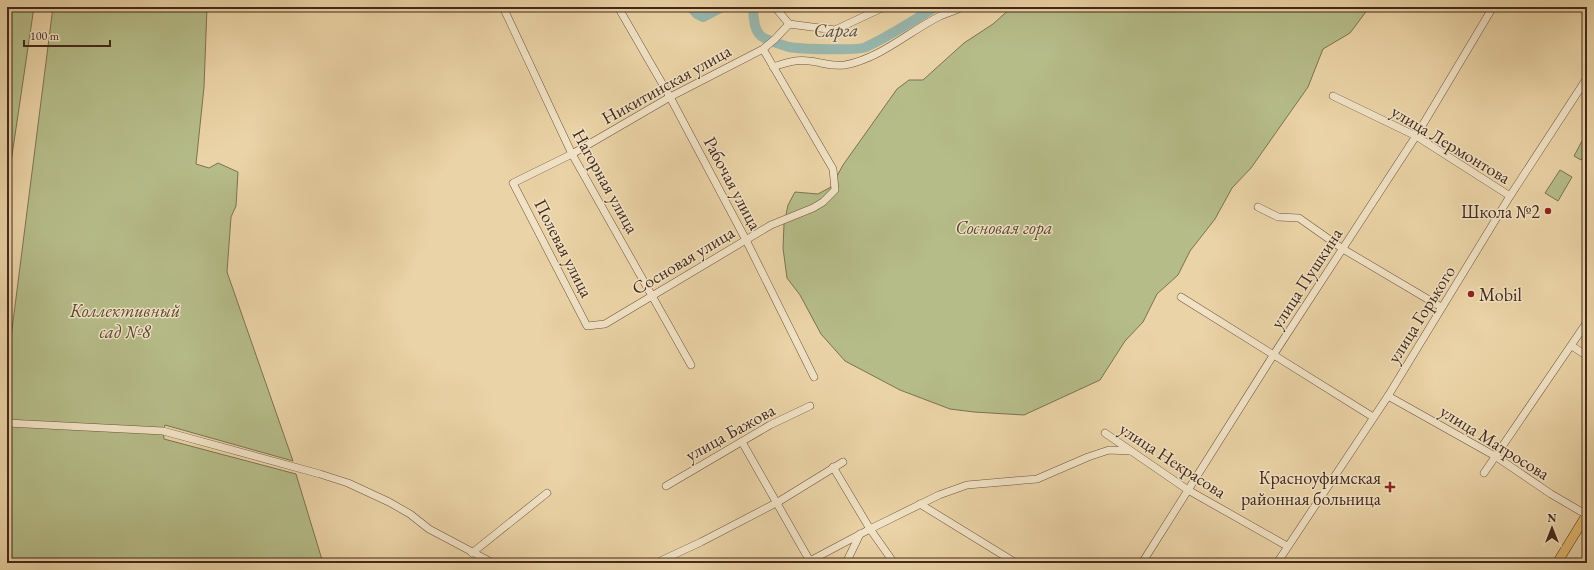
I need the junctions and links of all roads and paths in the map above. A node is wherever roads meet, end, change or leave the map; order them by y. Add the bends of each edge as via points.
1 (503, 7) edge
2 (618, 7) edge
3 (776, 7) edge
4 (884, 7) edge
5 (962, 7) edge
6 (1493, 7) edge
7 (789, 24) junction
8 (763, 49) junction
9 (773, 67) junction
10 (1587, 78) edge
11 (1333, 96) dead end
12 (670, 97) junction
13 (1416, 136) junction
14 (572, 154) junction
15 (513, 183) joint
16 (1510, 196) junction
17 (1258, 207) dead end
18 (746, 240) junction
19 (1343, 249) junction
20 (652, 296) junction
21 (1180, 297) dead end
22 (1441, 307) junction
23 (1587, 322) edge
24 (587, 326) joint
25 (1572, 346) junction
26 (1274, 354) junction
27 (1587, 356) edge
28 (691, 364) dead end
29 (814, 377) dead end
30 (1388, 396) junction
31 (810, 406) dead end
32 (1373, 417) junction
33 (7, 423) edge
34 (1105, 433) dead end
35 (742, 442) junction
36 (1130, 451) junction
37 (1495, 456) junction
38 (843, 462) dead end
39 (833, 467) junction
40 (1484, 473) dead end
41 (666, 486) dead end
42 (1188, 490) junction
43 (547, 493) dead end
44 (778, 502) junction
45 (920, 504) junction
46 (1587, 515) edge
47 (870, 529) junction
48 (860, 534) junction
49 (1287, 546) junction
50 (472, 553) junction
51 (809, 562) edge
52 (493, 563) edge
53 (656, 563) edge
54 (846, 563) edge
55 (894, 563) edge
56 (1016, 563) edge
57 (1142, 563) edge
58 (1277, 563) edge
59 (1557, 563) edge

1 - 14 street, Нагорная улица
2 - 12 street, Рабочая улица
3 - 7 street
4 - 7 street via 835,30
5 - 9 street via 940,16 880,53 860,61 843,65 825,65 795,60
6 - 13 street, улица Пушкина
7 - 8 street, Никитинская улица
8 - 9 street
8 - 12 street, Никитинская улица
9 - 18 street, Сосновая улица via 833,169 836,190 813,208 771,225
10 - 16 street, улица Горького
11 - 13 street, улица Лермонтова
12 - 14 street, Никитинская улица
12 - 18 street, Рабочая улица
13 - 16 street, улица Лермонтова
13 - 19 street, улица Пушкина
14 - 15 street, Никитинская улица
14 - 20 street, Нагорная улица
15 - 24 street, Полевая улица
16 - 22 street, улица Горького
17 - 19 street via 1278,217 1299,218
18 - 20 street, Сосновая улица
18 - 29 street, Рабочая улица
19 - 22 street
19 - 26 street, улица Пушкина
20 - 24 street, Сосновая улица via 605,324
20 - 28 street, Нагорная улица
21 - 26 street
22 - 30 street, улица Горького
23 - 25 street
25 - 27 street
25 - 37 street
26 - 32 street
26 - 42 street, улица Пушкина
30 - 32 street, улица Горького
30 - 37 street, улица Матросова
31 - 35 street, улица Бажова
32 - 49 street, улица Горького
33 - 50 street via 163,431 348,483 410,514 429,529
34 - 36 street, улица Некрасова
35 - 41 street, улица Бажова
35 - 44 street
36 - 42 street, улица Некрасова
36 - 45 street via 1109,450 1037,479 967,485
37 - 40 street
37 - 46 street, улица Матросова
38 - 39 street
39 - 44 street
39 - 47 street
42 - 49 street, улица Некрасова
42 - 57 street, улица Пушкина
43 - 50 street
44 - 51 street
44 - 53 street
45 - 47 street
45 - 56 street
46 - 59 main road
47 - 48 street
47 - 55 street
48 - 51 street
48 - 54 street
49 - 58 street, улица Горького
50 - 52 street

